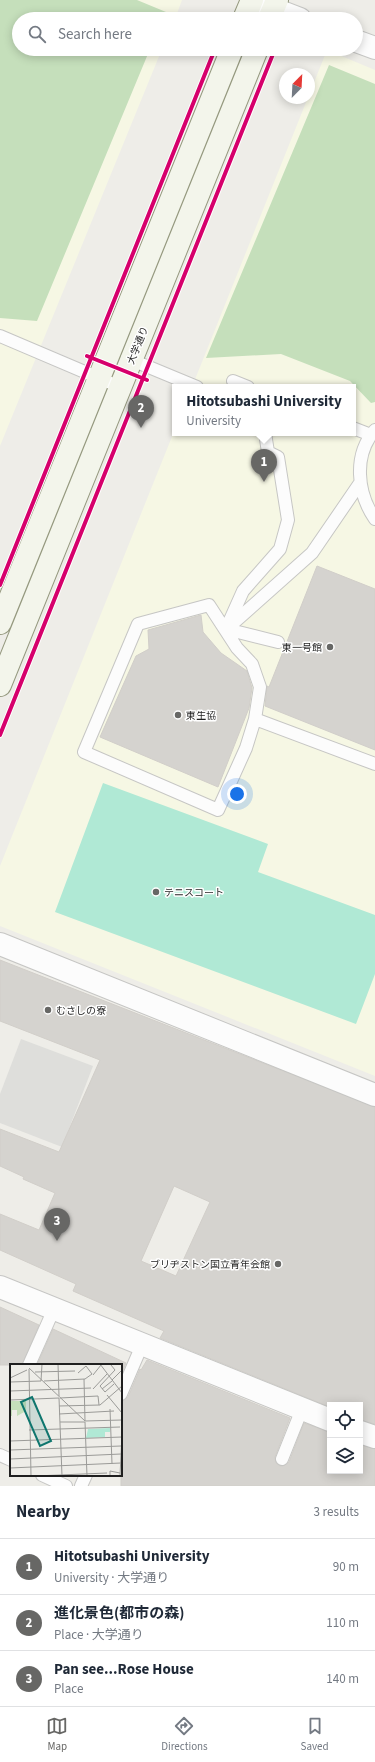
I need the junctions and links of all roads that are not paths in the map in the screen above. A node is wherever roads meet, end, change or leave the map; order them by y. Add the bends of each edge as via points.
1 (251, 0) edge
2 (273, 9) edge
3 (247, 12) edge
4 (363, 44) edge
5 (375, 48) edge
6 (229, 56) edge
7 (254, 56) edge
8 (0, 336) edge
9 (111, 351) junction
10 (131, 360) junction
11 (100, 378) junction
12 (233, 381) dead end
13 (190, 384) edge
14 (240, 384) edge
15 (120, 387) junction
16 (356, 429) edge
17 (373, 432) edge
18 (265, 436) edge
19 (360, 484) junction
20 (375, 519) edge
21 (0, 623) edge
22 (226, 629) junction
23 (278, 642) dead end
24 (0, 685) edge
25 (255, 719) junction
26 (375, 764) edge
27 (0, 944) edge
28 (375, 1095) edge
29 (0, 1287) edge
30 (54, 1309) junction
31 (142, 1345) junction
32 (29, 1364) edge
33 (122, 1392) edge
34 (302, 1408) junction
35 (327, 1419) edge
36 (363, 1433) edge
37 (375, 1437) edge
38 (0, 1455) edge
39 (282, 1459) dead end
40 (10, 1460) edge
41 (44, 1476) edge
42 (86, 1476) edge
43 (66, 1486) edge
44 (81, 1486) edge

1 - 2 street
1 - 3 main road
4 - 5 street
6 - 9 main road
7 - 10 main road, 大学通り
8 - 11 lane
9 - 10 lane
9 - 11 main road
10 - 13 lane
10 - 15 main road, 大学通り
11 - 15 lane
11 - 21 main road
12 - 14 lane
15 - 24 main road, 大学通り
16 - 17 lane
17 - 19 lane via 361,461
18 - 22 lane via 268,452 278,457 288,520 280,549 242,591
19 - 20 lane via 365,502
19 - 22 lane via 312,553
22 - 23 lane
22 - 25 lane via 237,648 252,664 260,687
22 - 25 lane via 209,605 138,624 84,752 218,810 246,748
25 - 26 lane
27 - 28 street
29 - 30 street
30 - 31 street
30 - 32 lane
31 - 33 lane
31 - 34 street
34 - 35 street
34 - 39 lane
36 - 37 street
38 - 40 lane
41 - 43 lane
42 - 44 lane

